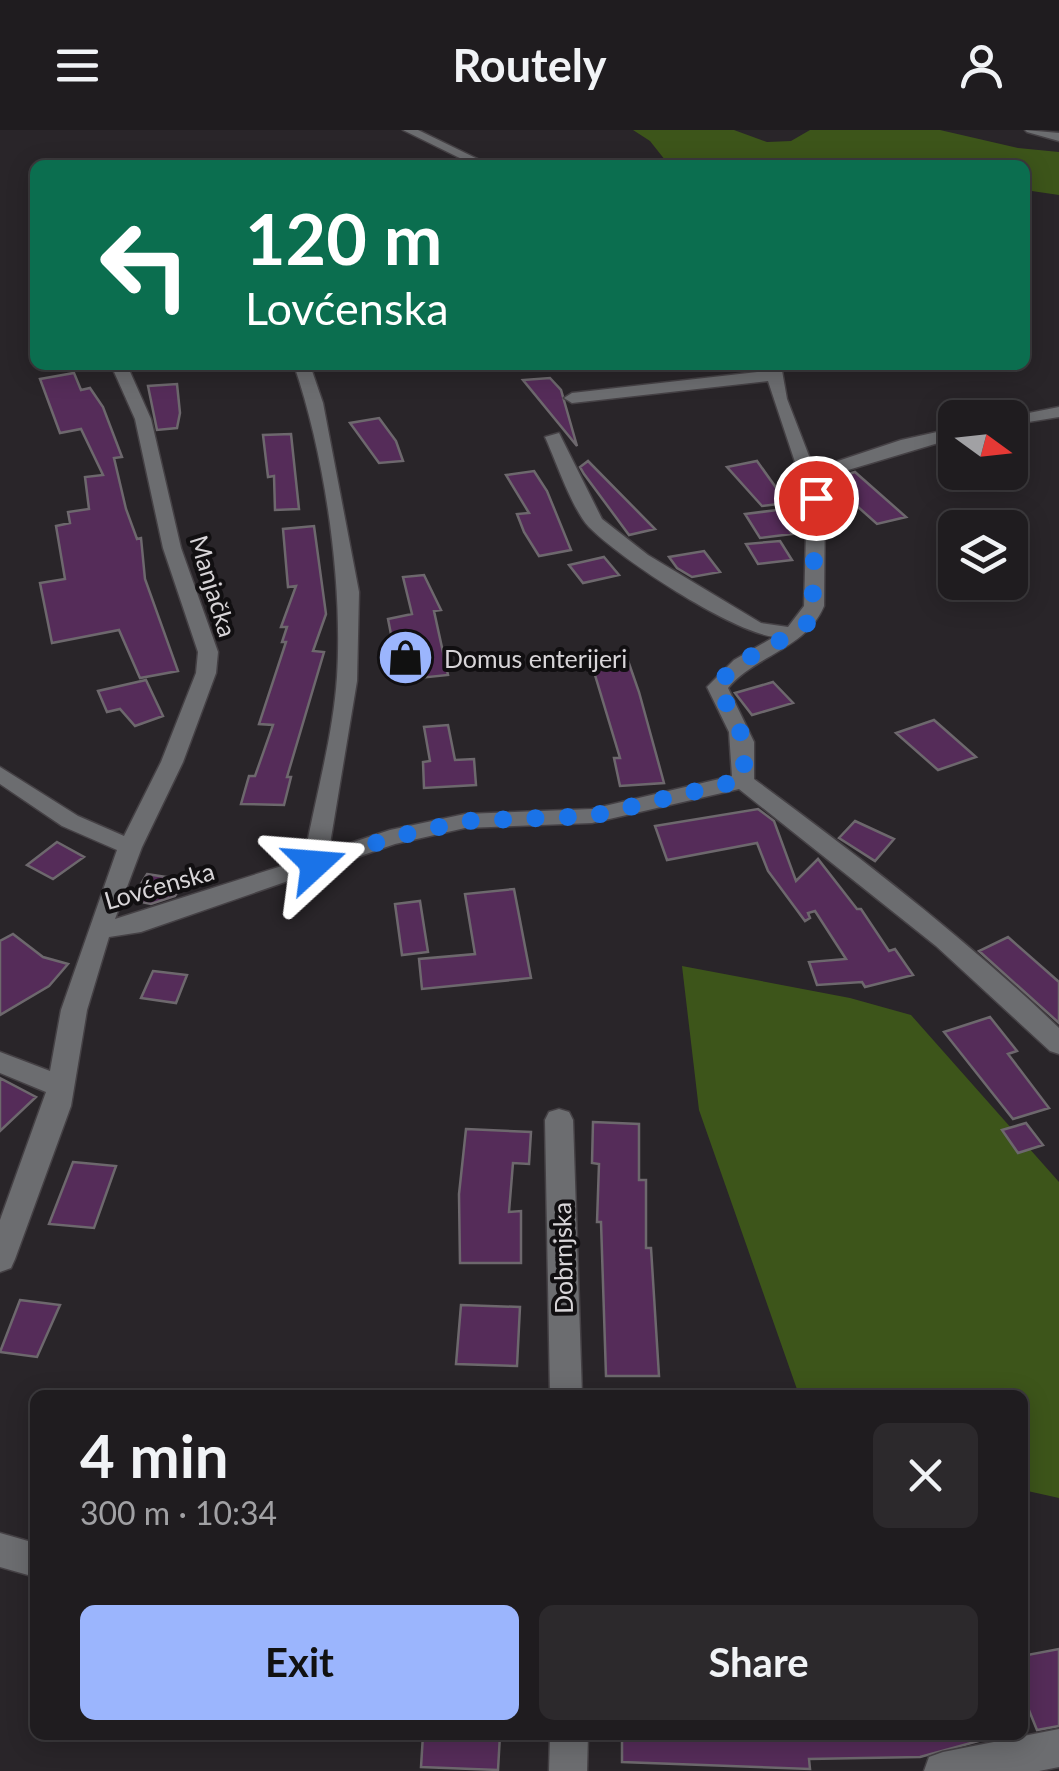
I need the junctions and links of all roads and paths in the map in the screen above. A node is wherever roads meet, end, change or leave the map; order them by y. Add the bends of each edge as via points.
1 (409, 130) edge
2 (1031, 130) edge
3 (1059, 137) edge
4 (473, 160) edge
5 (121, 370) edge
6 (304, 370) edge
7 (774, 370) edge
8 (572, 398) dead end
9 (1059, 412) edge
10 (1028, 417) edge
11 (553, 437) dead end
12 (938, 437) edge
13 (806, 476) junction
14 (795, 634) junction
15 (0, 774) edge
16 (742, 780) junction
17 (130, 847) junction
18 (315, 864) junction
19 (99, 930) junction
20 (1059, 1044) edge
21 (0, 1062) edge
22 (61, 1087) junction
23 (559, 1120) dead end
24 (0, 1259) edge
25 (566, 1390) edge
26 (0, 1550) edge
27 (30, 1559) edge
28 (569, 1740) edge
29 (1059, 1748) edge
30 (568, 1771) edge
31 (943, 1771) edge

1 - 4 street
2 - 3 street
5 - 17 street, Manjačka via 143,419 172,548 208,652 172,762
6 - 18 street via 348,592 347,681
7 - 8 street
7 - 13 street
9 - 10 street
11 - 14 street via 594,522 756,628
12 - 13 street
13 - 14 street via 816,498 814,606 812,619
14 - 16 street via 748,657 717,687 744,738
15 - 17 street via 70,821
16 - 18 street, Lovćenska via 592,816 465,821
16 - 20 street via 908,905
17 - 19 street, Manjačka
18 - 19 street, Lovćenska via 132,926
19 - 22 street, Lovćenska via 74,1010
21 - 22 street
22 - 24 street, Lovćenska
23 - 25 street, Dobrnjska
26 - 27 street
28 - 30 street
29 - 31 street

